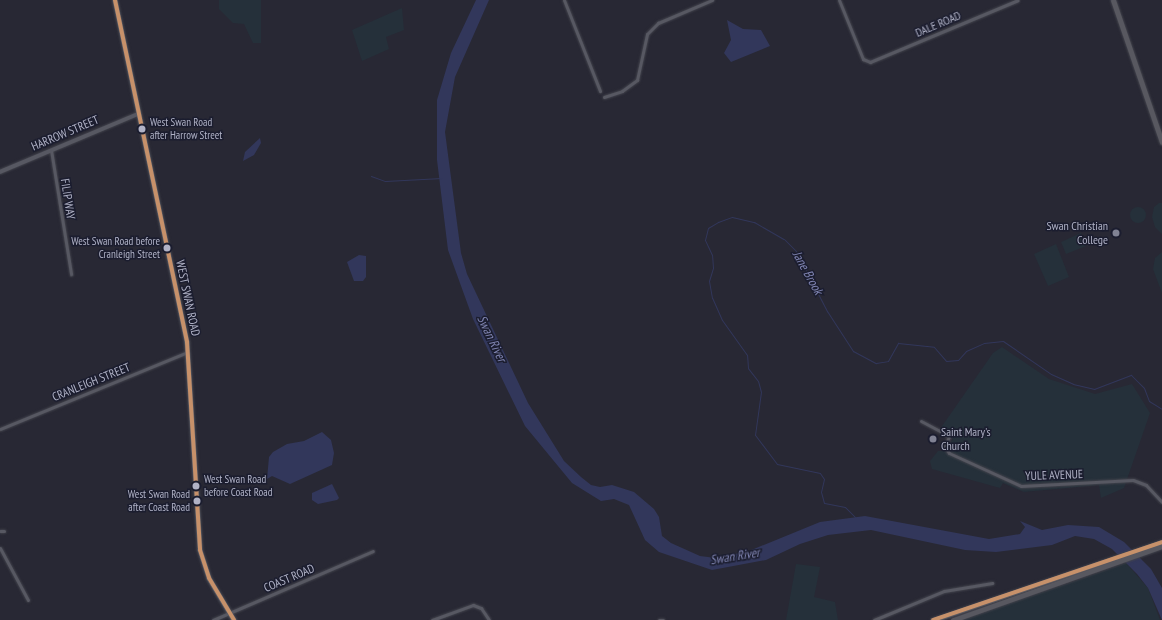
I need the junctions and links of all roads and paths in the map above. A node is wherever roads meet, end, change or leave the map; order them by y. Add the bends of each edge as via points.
1 (116, 0) edge
2 (564, 0) edge
3 (712, 0) edge
4 (838, 0) edge
5 (1018, 0) edge
6 (1113, 0) edge
7 (1116, 0) edge
8 (600, 92) dead end
9 (604, 97) dead end
10 (138, 114) junction
11 (1162, 133) edge
12 (1162, 142) edge
13 (50, 150) junction
14 (0, 172) edge
15 (71, 274) dead end
16 (188, 352) junction
17 (921, 421) dead end
18 (0, 429) edge
19 (1162, 502) edge
20 (1162, 542) edge
21 (1162, 546) edge
22 (0, 548) edge
23 (373, 552) dead end
24 (1141, 552) junction
25 (1058, 582) junction
26 (992, 583) dead end
27 (28, 600) dead end
28 (229, 613) junction
29 (213, 620) edge
30 (234, 620) edge
31 (432, 620) edge
32 (489, 620) edge
33 (660, 620) edge
34 (663, 620) edge
35 (874, 620) edge
36 (933, 620) edge
37 (953, 620) edge

1 - 10 main road, WEST SWAN ROAD
2 - 8 street
3 - 9 street via 658,23 645,40 642,66 637,80 622,91
4 - 5 street, DALE ROAD via 865,61 871,62
6 - 12 highway
7 - 11 highway
10 - 13 street, HARROW STREET
10 - 16 main road, WEST SWAN ROAD
13 - 14 street, HARROW STREET
13 - 15 street, FILIP WAY
16 - 18 street, CRANLEIGH STREET
16 - 28 main road, WEST SWAN ROAD via 196,530 203,564
17 - 19 street, YULE AVENUE via 949,436 945,447 949,453 1021,486 1134,480 1146,485
20 - 24 highway
21 - 24 highway
22 - 27 street
23 - 28 street, COAST ROAD
24 - 25 highway
25 - 36 highway
25 - 37 highway
26 - 35 street via 944,591
28 - 29 street, COAST ROAD
28 - 30 main road, WEST SWAN ROAD
31 - 32 street via 464,606 481,608
33 - 34 street

